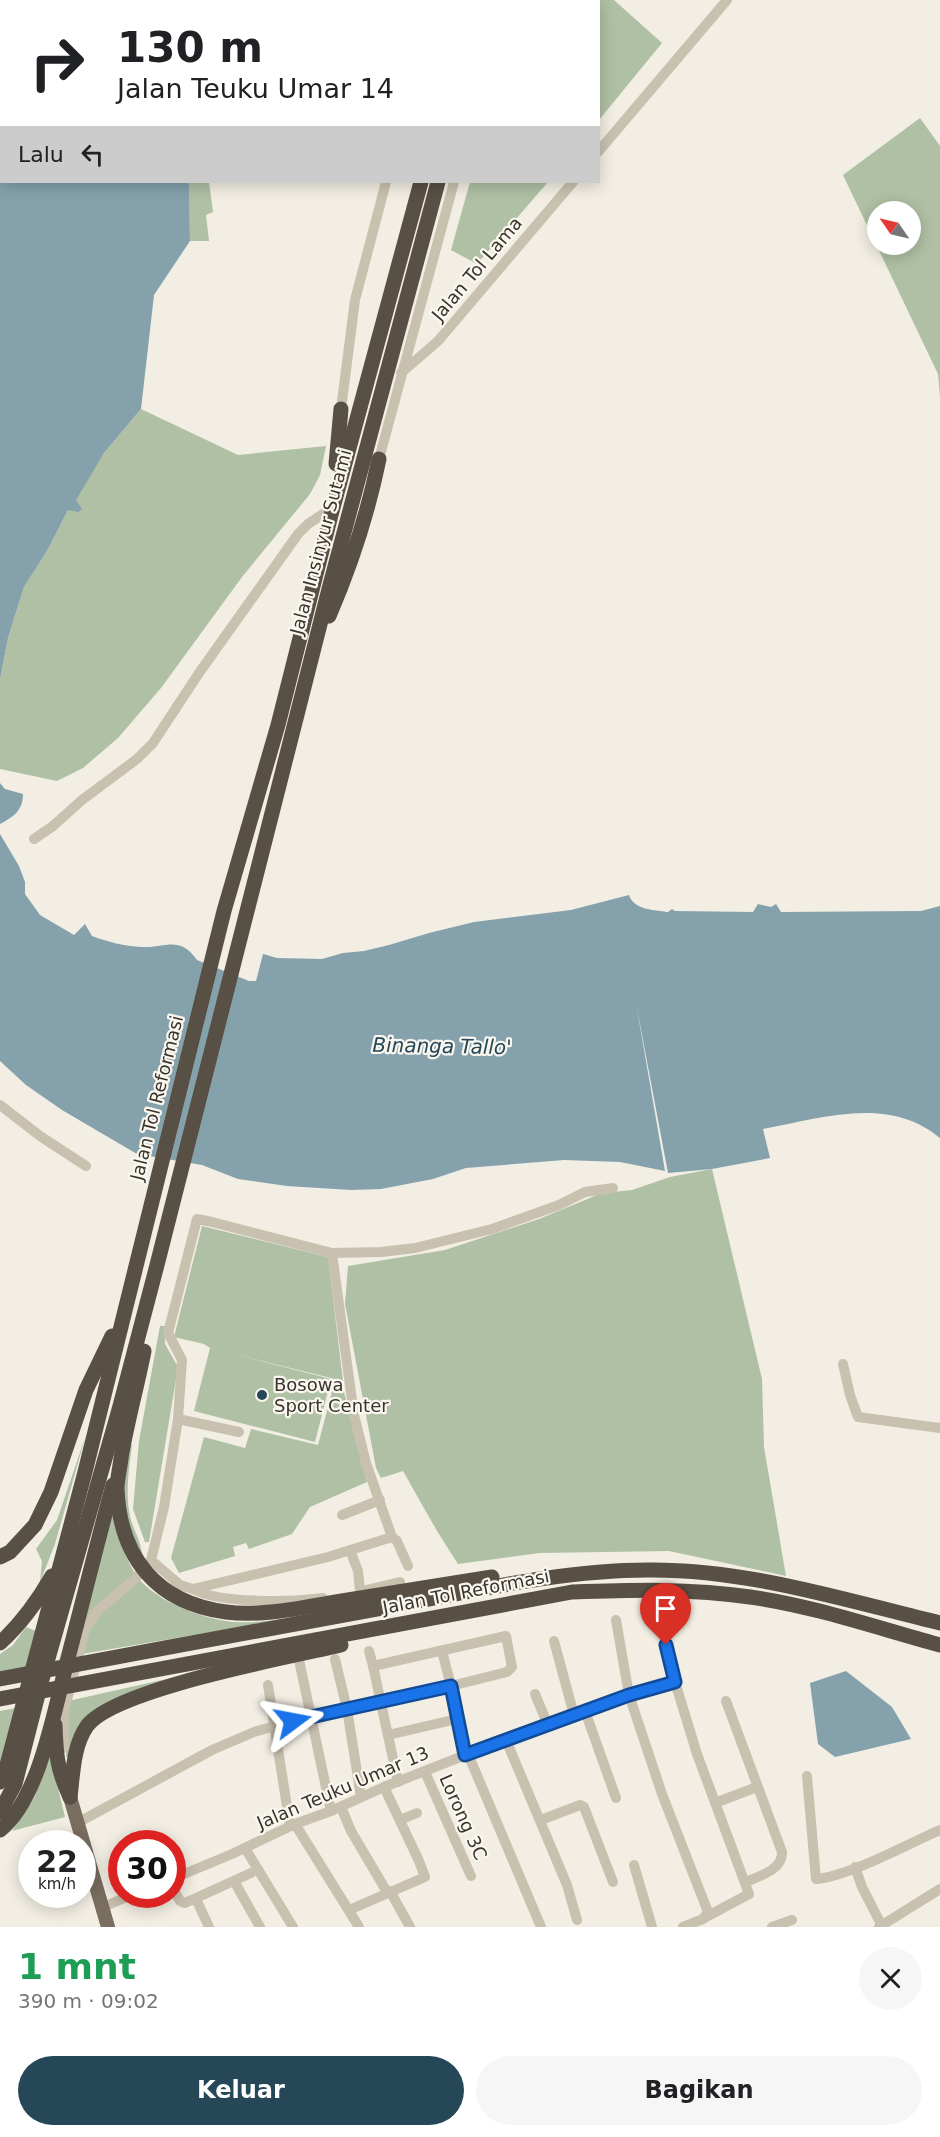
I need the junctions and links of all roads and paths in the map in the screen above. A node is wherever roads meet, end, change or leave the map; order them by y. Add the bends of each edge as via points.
1 (727, 0) edge
2 (600, 150) edge
3 (386, 183) edge
4 (421, 183) edge
5 (438, 183) edge
6 (454, 183) edge
7 (572, 183) edge
8 (401, 374) junction
9 (341, 409) joint
10 (379, 459) joint
11 (332, 509) junction
12 (310, 660) junction
13 (34, 839) dead end
14 (224, 911) joint
15 (0, 1105) edge
16 (86, 1166) dead end
17 (613, 1188) dead end
18 (332, 1253) junction
19 (157, 1265) junction
20 (128, 1293) junction
21 (843, 1364) dead end
22 (178, 1419) junction
23 (940, 1428) edge
24 (239, 1432) dead end
25 (123, 1448) junction
26 (380, 1500) junction
27 (342, 1515) dead end
28 (392, 1537) junction
29 (350, 1550) junction
30 (0, 1557) edge
31 (62, 1558) junction
32 (143, 1560) junction
33 (408, 1566) dead end
34 (588, 1572) junction
35 (400, 1582) dead end
36 (193, 1589) junction
37 (360, 1591) junction
38 (572, 1592) junction
39 (616, 1620) dead end
40 (661, 1622) dead end
41 (940, 1623) edge
42 (554, 1641) dead end
43 (0, 1642) edge
44 (940, 1645) edge
45 (369, 1651) dead end
46 (442, 1651) junction
47 (335, 1659) dead end
48 (299, 1660) dead end
49 (373, 1666) junction
50 (0, 1679) edge
51 (62, 1679) junction
52 (675, 1682) junction
53 (268, 1685) dead end
54 (451, 1686) junction
55 (536, 1694) dead end
56 (629, 1695) junction
57 (0, 1699) edge
58 (381, 1701) junction
59 (726, 1701) dead end
60 (347, 1710) junction
61 (585, 1711) junction
62 (574, 1715) junction
63 (311, 1716) junction
64 (457, 1719) junction
65 (276, 1725) junction
66 (548, 1725) junction
67 (388, 1735) junction
68 (506, 1740) junction
69 (466, 1754) junction
70 (425, 1772) junction
71 (807, 1776) dead end
72 (0, 1782) edge
73 (398, 1782) junction
74 (384, 1787) junction
75 (757, 1787) junction
76 (70, 1797) junction
77 (361, 1797) junction
78 (616, 1798) dead end
79 (715, 1803) junction
80 (336, 1809) junction
81 (0, 1812) edge
82 (417, 1813) dead end
83 (400, 1820) junction
84 (541, 1820) junction
85 (78, 1822) junction
86 (292, 1825) junction
87 (0, 1830) edge
88 (940, 1830) edge
89 (245, 1848) junction
90 (634, 1865) dead end
91 (855, 1867) junction
92 (251, 1873) dead end
93 (471, 1876) dead end
94 (186, 1878) edge
95 (234, 1881) junction
96 (613, 1882) dead end
97 (746, 1882) junction
98 (940, 1889) edge
99 (388, 1892) junction
100 (196, 1899) junction
101 (186, 1902) edge
102 (108, 1905) edge
103 (103, 1907) junction
104 (349, 1910) junction
105 (707, 1915) junction
106 (577, 1920) dead end
107 (792, 1920) dead end
108 (883, 1926) edge
109 (108, 1927) edge
110 (209, 1927) edge
111 (260, 1927) edge
112 (293, 1927) edge
113 (359, 1927) edge
114 (410, 1927) edge
115 (541, 1927) edge
116 (652, 1927) edge
117 (682, 1927) edge
118 (772, 1927) edge

1 - 2 street
3 - 9 street via 354,300
4 - 11 highway, Jalan Insinyur Sutami
5 - 12 highway, Jalan Insinyur Sutami
6 - 8 street
7 - 8 street, Jalan Tol Lama via 438,341
8 - 10 street
9 - 11 highway
10 - 12 highway via 346,576
11 - 13 street via 298,534 153,743
11 - 14 highway, Jalan Insinyur Sutami via 278,724
12 - 19 highway, Jalan Insinyur Sutami
14 - 20 highway, Jalan Tol Reformasi
15 - 16 street
17 - 18 street via 585,1192 492,1229 423,1246
18 - 22 street via 197,1219 168,1333 182,1360
18 - 26 street via 354,1415
19 - 25 highway via 153,1306
19 - 81 highway via 15,1784
20 - 30 highway via 35,1525 10,1552
20 - 31 highway
21 - 23 street via 858,1417
22 - 24 street
22 - 32 street via 164,1507
25 - 32 highway via 117,1486 120,1519 126,1542
25 - 51 highway
26 - 27 street
26 - 28 street
28 - 29 street
28 - 33 street
29 - 36 street
29 - 37 street
31 - 43 highway via 20,1625
31 - 72 highway
32 - 34 highway via 153,1581 176,1597 227,1612 273,1611 509,1575
32 - 36 street via 180,1585
32 - 76 street via 135,1579 97,1611 86,1630 64,1711
34 - 41 highway, Jalan Tol Reformasi via 702,1572 803,1590
34 - 50 highway, Jalan Tol Reformasi
35 - 37 street
36 - 37 street via 215,1597 243,1600 315,1599
38 - 44 highway, Jalan Tol Reformasi via 653,1589 752,1597
38 - 57 highway, Jalan Tol Reformasi
38 - 76 highway via 239,1668 124,1701 96,1717 83,1734
39 - 56 street
40 - 52 street
42 - 62 street
45 - 49 street
46 - 49 street
46 - 54 street
46 - 54 street via 506,1636 511,1670
47 - 60 street
48 - 63 street
49 - 58 street
51 - 76 highway via 56,1754
51 - 87 highway via 34,1780 23,1803
52 - 56 street, Jalan Teuku Umar 13
52 - 79 street
53 - 65 street
54 - 58 street
54 - 64 street
55 - 66 street
56 - 61 street, Jalan Teuku Umar 13
56 - 105 street
58 - 60 street
58 - 67 street
59 - 75 street
60 - 63 street
60 - 77 street
61 - 62 street, Jalan Teuku Umar 13
61 - 78 street
62 - 66 street, Jalan Teuku Umar 13
63 - 65 street
63 - 80 street
64 - 67 street
64 - 69 street
65 - 85 street via 212,1750
65 - 86 street
66 - 68 street, Jalan Teuku Umar 13
67 - 73 street
68 - 69 street, Jalan Teuku Umar 13
68 - 84 street
69 - 70 street, Jalan Teuku Umar 13
69 - 115 street
70 - 73 street, Jalan Teuku Umar 13
70 - 93 street, Lorong 3C
71 - 91 street via 815,1878
73 - 74 street, Jalan Teuku Umar 13
74 - 77 street, Jalan Teuku Umar 13
74 - 83 street
75 - 79 street
75 - 97 street via 783,1859 774,1869
76 - 85 main road
77 - 80 street, Jalan Teuku Umar 13
79 - 97 street
80 - 86 street, Jalan Teuku Umar 13
80 - 99 street
82 - 83 street
83 - 99 street via 425,1877
84 - 96 street via 580,1805 584,1807
84 - 106 street
85 - 103 main road
86 - 89 street, Jalan Teuku Umar 13
86 - 104 street
88 - 91 street
89 - 94 street, Jalan Teuku Umar 13
89 - 112 street
90 - 116 street
91 - 108 street
92 - 95 street
95 - 100 street
95 - 111 street
97 - 105 street via 749,1894
98 - 108 street
99 - 104 street
99 - 114 street
100 - 101 street
100 - 110 street
102 - 103 street
103 - 109 main road
104 - 113 street
105 - 117 street
107 - 118 street

